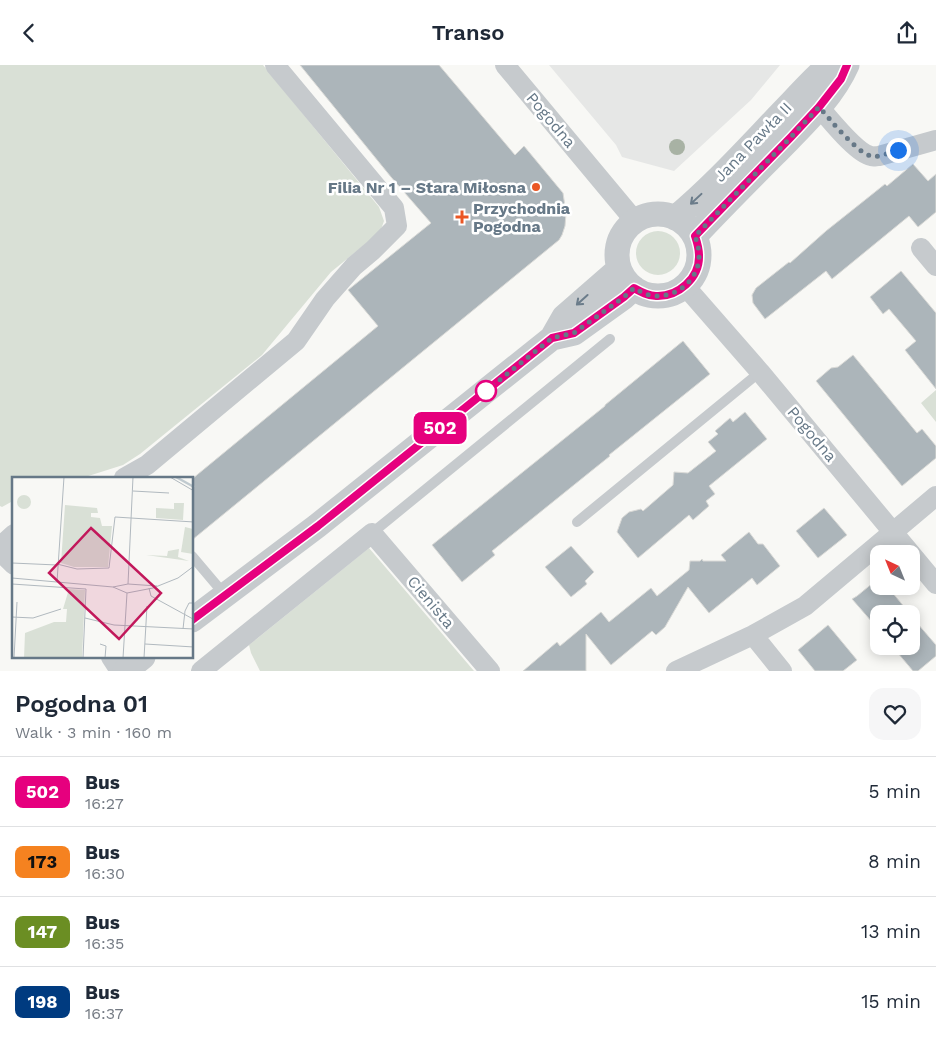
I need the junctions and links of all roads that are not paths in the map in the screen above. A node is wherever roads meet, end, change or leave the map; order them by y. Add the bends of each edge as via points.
1 (275, 65) edge
2 (505, 65) edge
3 (829, 65) edge
4 (847, 65) edge
5 (819, 107) junction
6 (936, 139) edge
7 (676, 218) junction
8 (635, 221) junction
9 (695, 236) junction
10 (921, 248) dead end
11 (936, 266) edge
12 (619, 269) junction
13 (685, 286) junction
14 (634, 288) junction
15 (552, 338) junction
16 (610, 339) dead end
17 (760, 372) junction
18 (127, 477) edge
19 (936, 496) edge
20 (577, 522) dead end
21 (893, 532) junction
22 (372, 533) junction
23 (12, 538) edge
24 (4, 556) edge
25 (194, 558) edge
26 (936, 584) edge
27 (225, 596) junction
28 (194, 619) edge
29 (752, 635) junction
30 (112, 659) edge
31 (140, 659) edge
32 (120, 671) edge
33 (125, 671) edge
34 (201, 671) edge
35 (490, 671) edge
36 (676, 671) edge
37 (782, 671) edge

1 - 18 street via 394,208 397,225 325,299 296,341 172,445
2 - 8 street, Pogodna
3 -> 7 street, Jana Pawła II
4 - 5 street, Jana Pawła II via 841,79
5 - 6 street via 858,148 871,156
5 - 9 street, Jana Pawła II
7 - 8 street via 654,214
7 - 9 street
8 - 12 street via 619,242
9 - 13 street via 699,257 697,268
10 - 11 street
12 - 14 street
12 -> 15 street via 564,317
13 - 14 street via 665,296 644,294
13 - 17 street, Pogodna
14 - 15 street via 574,333
15 - 27 street via 318,526
16 - 22 lane
17 - 20 lane
17 - 21 street, Pogodna
19 - 21 street
21 - 26 street, Pogodna
21 - 29 street via 805,606
22 - 34 street
22 - 35 street, Cienista
23 - 24 street
25 - 27 lane
27 - 28 street
29 - 36 street
29 - 37 street
30 - 32 street
31 - 33 street

